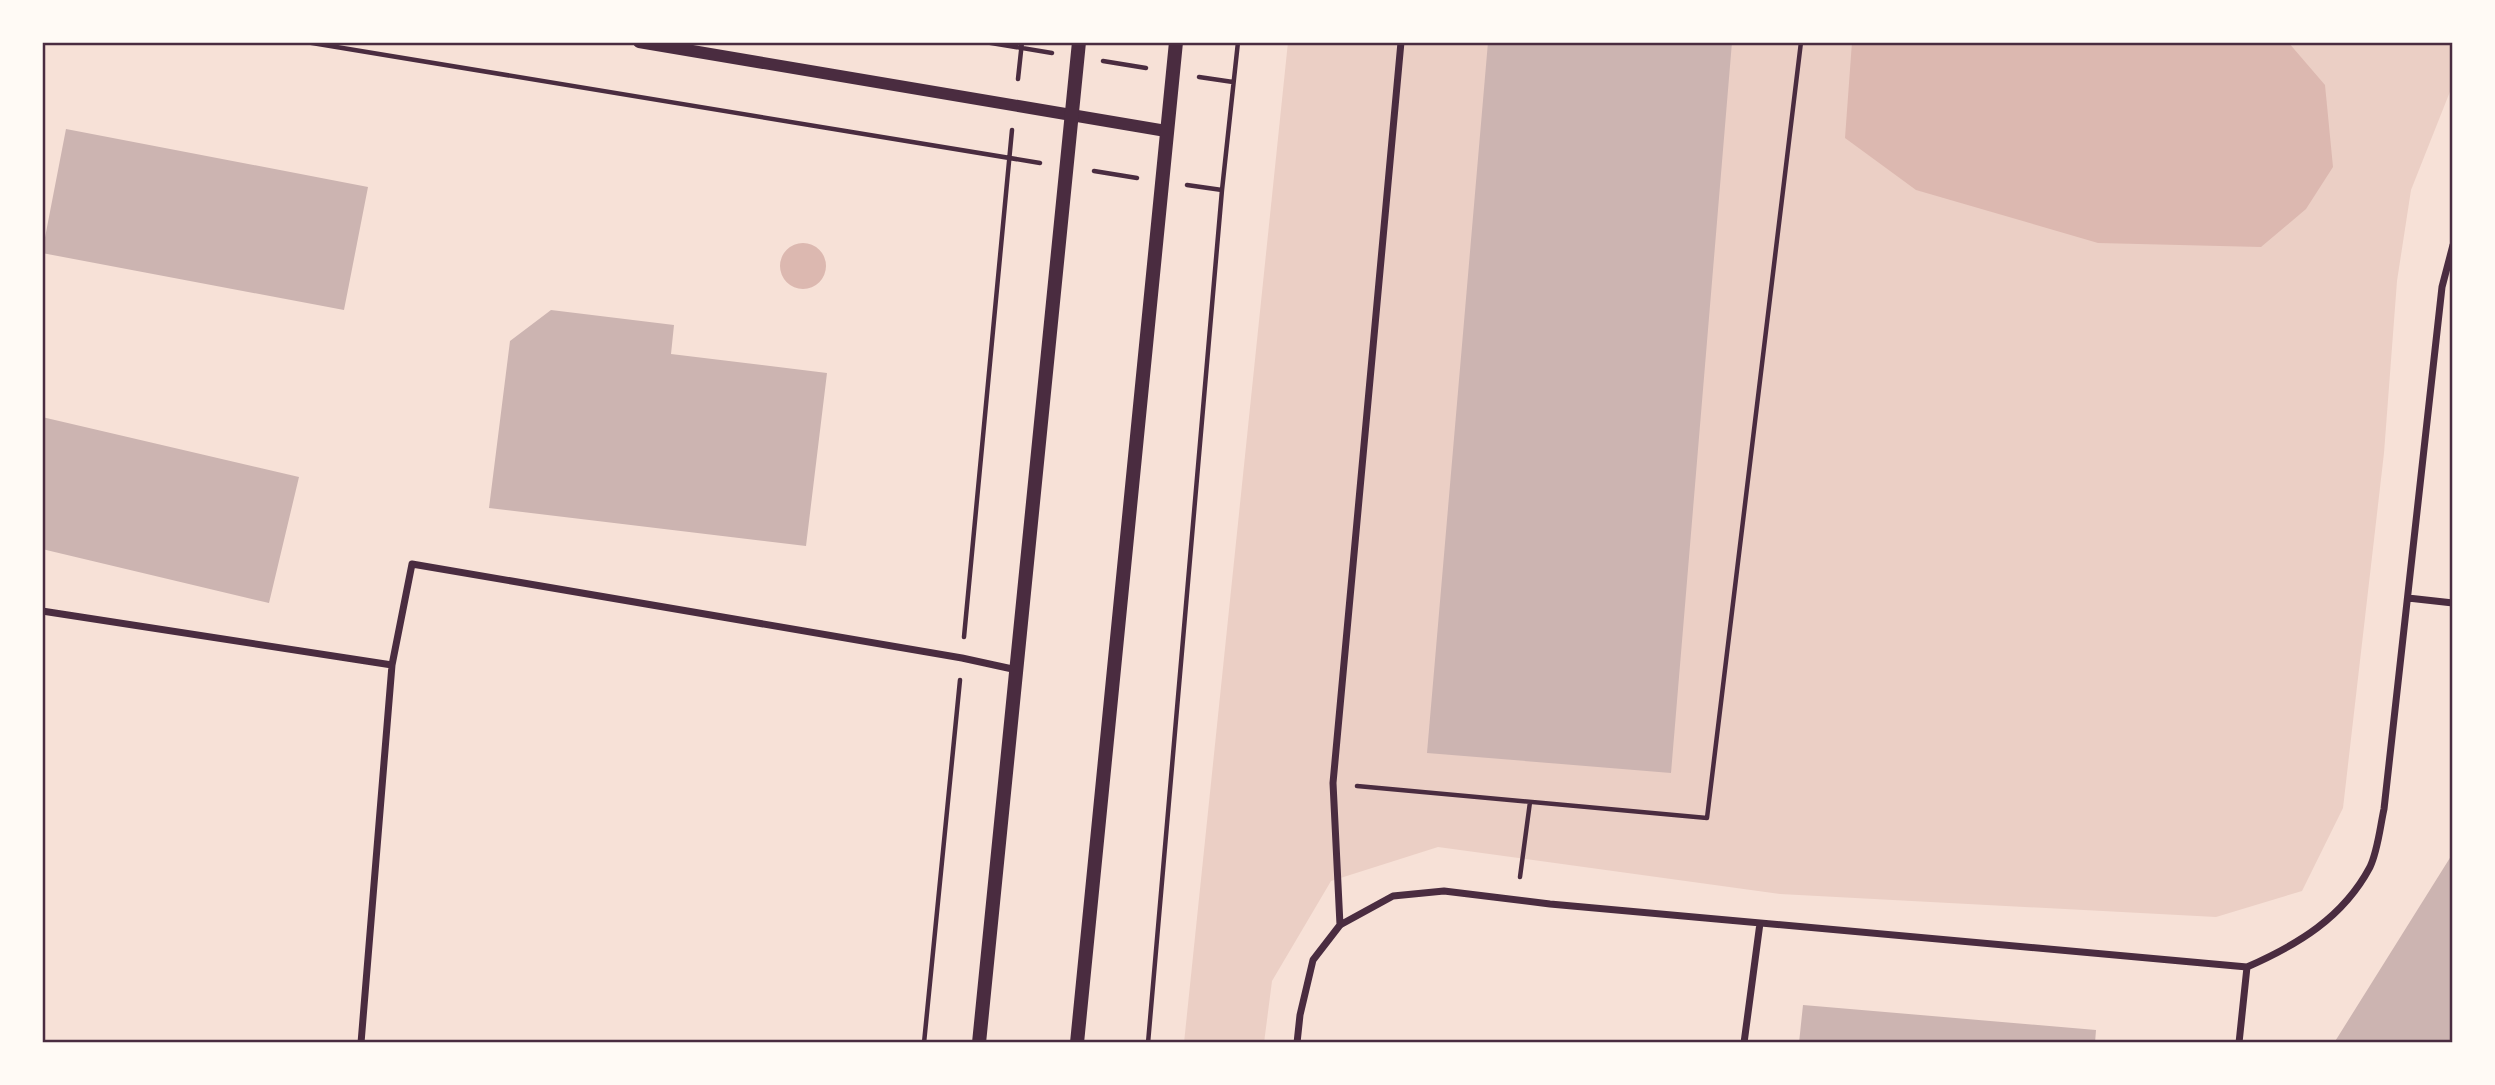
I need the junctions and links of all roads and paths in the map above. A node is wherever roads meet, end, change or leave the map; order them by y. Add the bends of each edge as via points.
1 (306, 42) edge
2 (639, 42) edge
3 (985, 42) edge
4 (1176, 42) edge
5 (1238, 42) edge
6 (1401, 42) edge
7 (1801, 42) edge
8 (1022, 45) edge
9 (1078, 49) edge
10 (1172, 72) junction
11 (1233, 82) junction
12 (1014, 105) junction
13 (1072, 115) junction
14 (1166, 131) junction
15 (1009, 158) junction
16 (1067, 167) junction
17 (1161, 181) junction
18 (1222, 190) junction
19 (2453, 245) edge
20 (2408, 598) junction
21 (2453, 603) edge
22 (42, 611) edge
23 (962, 659) junction
24 (392, 665) junction
25 (1017, 670) junction
26 (1333, 783) junction
27 (1530, 802) junction
28 (1517, 900) junction
29 (1760, 923) junction
30 (1340, 925) junction
31 (2247, 967) junction
32 (361, 1043) edge
33 (924, 1043) edge
34 (979, 1043) edge
35 (1077, 1043) edge
36 (1148, 1043) edge
37 (1297, 1043) edge
38 (1744, 1043) edge
39 (2239, 1043) edge

1 - 15 path
2 - 12 street
3 - 8 path
4 - 10 main road
5 - 11 path
6 - 26 street
7 - 27 path via 1707,818
8 - 9 path
8 - 12 path
9 - 10 path
9 - 13 main road
10 - 11 path
10 - 14 main road
11 - 18 path
12 - 13 street
12 - 15 path
13 - 14 street
13 - 16 main road
14 - 17 main road
15 - 16 path
15 - 23 path
16 - 17 path
16 - 25 main road
17 - 18 path
17 - 35 main road
18 - 36 path
19 - 20 street via 2442,287
20 - 21 street
20 - 31 street via 2385,809 2371,865 2339,911 2289,948
22 - 24 street
23 - 24 street via 412,564
23 - 25 street
23 - 33 path
24 - 32 street
25 - 34 main road
26 - 27 path
26 - 30 street
27 - 28 path
28 - 29 street
28 - 30 street via 1444,891 1393,896
29 - 31 street
29 - 38 street
30 - 37 street via 1313,960
31 - 39 street

